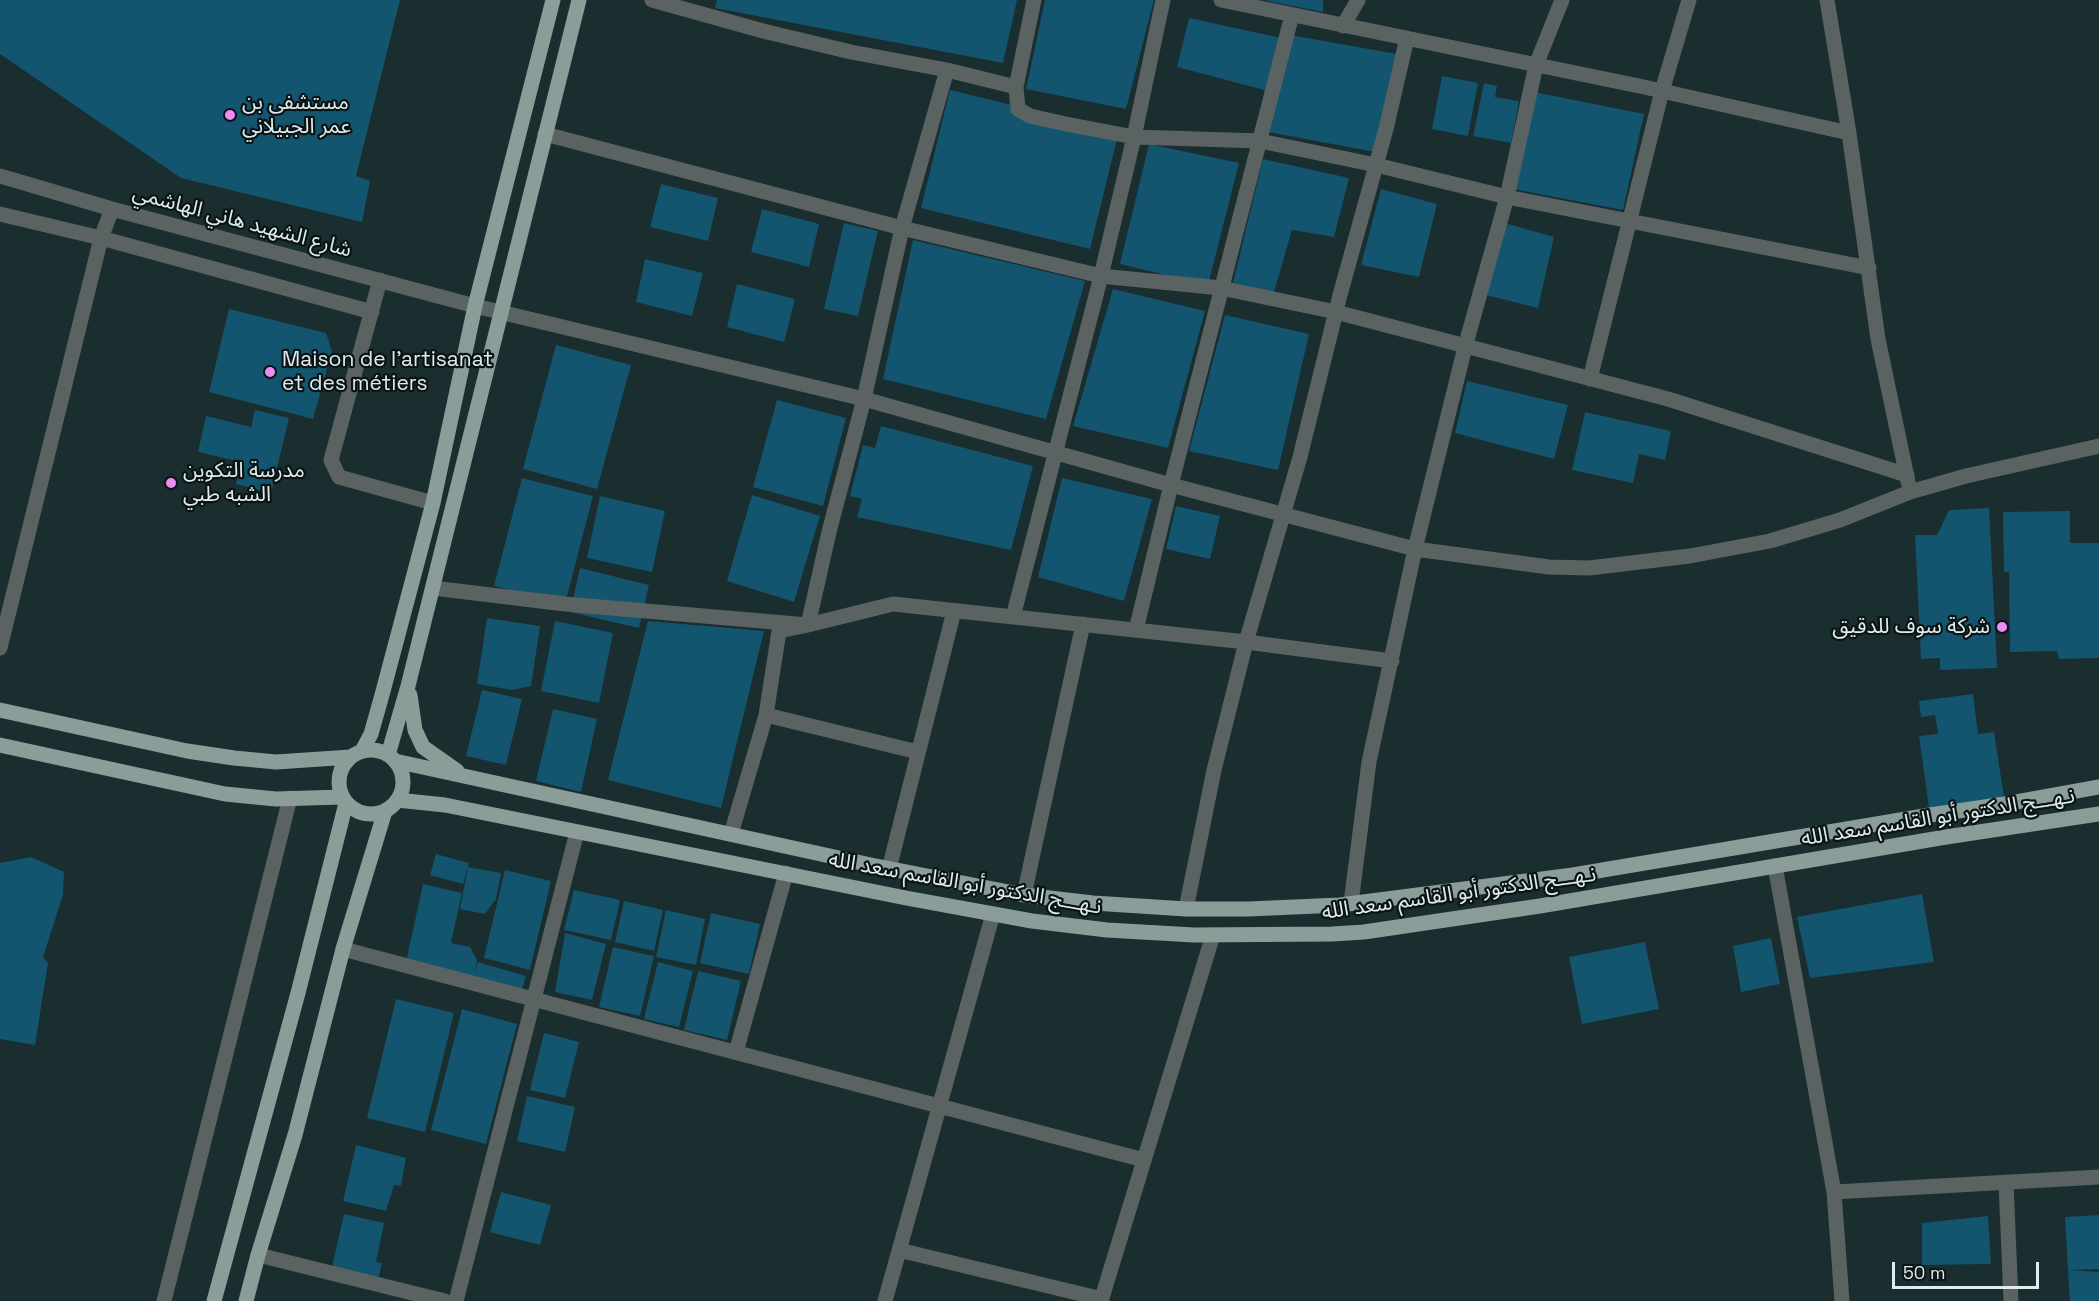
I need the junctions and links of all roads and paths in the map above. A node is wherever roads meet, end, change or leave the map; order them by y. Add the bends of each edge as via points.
1 (553, 0) edge
2 (579, 0) edge
3 (652, 0) edge
4 (1034, 0) edge
5 (1163, 0) edge
6 (1221, 0) edge
7 (1358, 0) edge
8 (1562, 0) edge
9 (1689, 0) edge
10 (1827, 0) edge
11 (1292, 15) junction
12 (1343, 26) junction
13 (1407, 38) junction
14 (1536, 65) junction
15 (947, 70) junction
16 (1016, 87) junction
17 (1662, 91) junction
18 (1850, 133) junction
19 (545, 134) junction
20 (1134, 137) junction
21 (1260, 141) junction
22 (1376, 165) junction
23 (0, 176) edge
24 (1507, 197) junction
25 (112, 209) junction
26 (0, 214) edge
27 (1628, 221) junction
28 (902, 228) junction
29 (493, 232) junction
30 (101, 238) junction
31 (521, 238) junction
32 (1869, 268) junction
33 (1101, 276) junction
34 (380, 280) junction
35 (1221, 288) junction
36 (475, 306) junction
37 (501, 311) junction
38 (372, 312) junction
39 (1336, 312) junction
40 (1465, 347) junction
41 (1590, 380) junction
42 (864, 399) junction
43 (2099, 446) edge
44 (1054, 451) junction
45 (1906, 476) junction
46 (1171, 485) junction
47 (1910, 492) junction
48 (433, 503) junction
49 (1283, 513) junction
50 (1416, 549) junction
51 (433, 588) junction
52 (954, 610) junction
53 (1013, 617) junction
54 (808, 624) junction
55 (1083, 624) junction
56 (1136, 630) junction
57 (1246, 642) junction
58 (0, 648) edge
59 (1392, 661) junction
60 (408, 686) junction
61 (0, 710) edge
62 (766, 714) junction
63 (0, 744) edge
64 (918, 752) junction
65 (356, 754) junction
66 (391, 758) junction
67 (465, 776) junction
68 (2099, 787) edge
69 (290, 798) junction
70 (344, 800) junction
71 (397, 800) junction
72 (385, 811) junction
73 (2099, 814) edge
74 (577, 832) junction
75 (731, 834) junction
76 (1775, 866) junction
77 (1623, 867) junction
78 (889, 869) junction
79 (786, 873) junction
80 (1627, 891) junction
81 (1024, 896) junction
82 (1351, 903) junction
83 (1186, 909) junction
84 (993, 914) junction
85 (1213, 935) junction
86 (343, 949) junction
87 (535, 998) junction
88 (736, 1052) junction
89 (938, 1105) junction
90 (1144, 1160) junction
91 (2099, 1177) edge
92 (2006, 1183) junction
93 (1834, 1192) junction
94 (899, 1250) junction
95 (258, 1255) junction
96 (1102, 1300) edge
97 (164, 1301) edge
98 (214, 1301) edge
99 (246, 1301) edge
100 (445, 1301) edge
101 (456, 1301) edge
102 (885, 1301) edge
103 (1842, 1301) edge
104 (2011, 1301) edge

1 - 29 main road
2 - 19 main road
3 - 15 street via 851,52
4 - 16 street
5 - 20 street
6 - 11 street
7 - 12 street
8 - 14 street
9 - 17 street
10 - 18 street
11 - 12 street
11 - 21 street
12 - 13 street
13 - 14 street
13 - 22 street
14 - 17 street
14 - 24 street
15 - 16 street
15 - 28 street
16 - 20 street via 1018,109 1030,116
17 - 18 street
17 - 27 street
18 - 32 street
19 - 28 street
19 - 31 main road
20 - 21 street
20 - 33 street
21 - 22 street
21 - 35 street
22 - 24 street
22 - 39 street
23 - 25 street, شارع الشهيد هاني الهاشمي
24 - 27 street
24 - 40 street
25 - 30 street
25 - 34 street, شارع الشهيد هاني الهاشمي
26 - 30 street
27 - 32 street
27 - 41 street
28 - 33 street
28 - 42 street
29 - 31 main road
29 - 36 main road
30 - 38 street
30 - 58 street
31 - 37 main road
32 - 45 street via 1878,339
33 - 35 street
33 - 44 street
34 - 36 street, شارع الشهيد هاني الهاشمي
34 - 38 street
35 - 39 street
35 - 46 street
36 - 37 street, شارع الشهيد هاني الهاشمي
36 - 48 main road
37 - 42 street, شارع الشهيد هاني الهاشمي
37 - 51 main road
38 - 48 street via 331,460 339,477
39 - 40 street
39 - 49 street
40 - 41 street
40 - 50 street
41 - 45 street via 1668,399
42 - 44 street, شارع الشهيد هاني الهاشمي
42 - 54 street
43 - 47 street, شارع الشهيد هاني الهاشمي
44 - 46 street, شارع الشهيد هاني الهاشمي
44 - 53 street
45 - 47 street
46 - 49 street, شارع الشهيد هاني الهاشمي
46 - 56 street
47 - 50 street, شارع الشهيد هاني الهاشمي via 1770,541 1630,564 1549,567
48 - 65 main road via 371,734
49 - 50 street, شارع الشهيد هاني الهاشمي
49 - 57 street
50 - 59 street
51 - 54 street via 565,604
51 - 60 main road
52 - 53 street
52 - 54 street via 894,604
52 - 64 street
53 - 55 street
54 - 62 street via 779,631
55 - 56 street
55 - 81 street
56 - 57 street
57 - 59 street
57 - 83 street via 1214,770
59 - 82 street via 1370,762
60 - 66 main road
60 - 67 main road via 415,730 423,747
61 - 65 main road via 234,758 276,762
62 - 64 street
62 - 75 street
63 - 69 main road via 225,794
64 - 78 street
65 - 66 main road via 375,750
65 - 70 main road via 340,771
66 - 67 main road, نـهـــج الدكتور أبو القاسم سعد الله
66 - 71 main road via 403,780
67 - 75 main road, نـهـــج الدكتور أبو القاسم سعد الله
68 - 77 main road, نـهـــج الدكتور أبو القاسم سعد الله
69 - 70 main road
69 - 97 street
70 - 72 main road via 352,808 369,814
70 - 98 main road via 295,1004
71 - 72 main road
71 - 74 main road, نـهـــج الدكتور أبو القاسم سعد الله
72 - 86 main road
73 - 76 main road, نـهـــج الدكتور أبو القاسم سعد الله
74 - 79 main road, نـهـــج الدكتور أبو القاسم سعد الله
74 - 87 street
75 - 78 main road, نـهـــج الدكتور أبو القاسم سعد الله
76 - 80 main road, نـهـــج الدكتور أبو القاسم سعد الله
76 - 93 street
77 - 80 main road
77 - 82 main road, نـهـــج الدكتور أبو القاسم سعد الله
78 - 81 main road, نـهـــج الدكتور أبو القاسم سعد الله
79 - 84 main road, نـهـــج الدكتور أبو القاسم سعد الله
79 - 88 street
80 - 85 main road, نـهـــج الدكتور أبو القاسم سعد الله via 1364,932
81 - 83 main road, نـهـــج الدكتور أبو القاسم سعد الله
82 - 83 main road, نـهـــج الدكتور أبو القاسم سعد الله
84 - 85 main road, نـهـــج الدكتور أبو القاسم سعد الله via 1107,930
84 - 89 street
85 - 90 street
86 - 87 street
86 - 95 main road via 295,1135
87 - 88 street
87 - 101 street
88 - 89 street
89 - 90 street
89 - 94 street
90 - 96 street
91 - 92 street
92 - 93 street
92 - 104 street
93 - 103 street
94 - 96 street
94 - 102 street
95 - 99 main road
95 - 100 street

